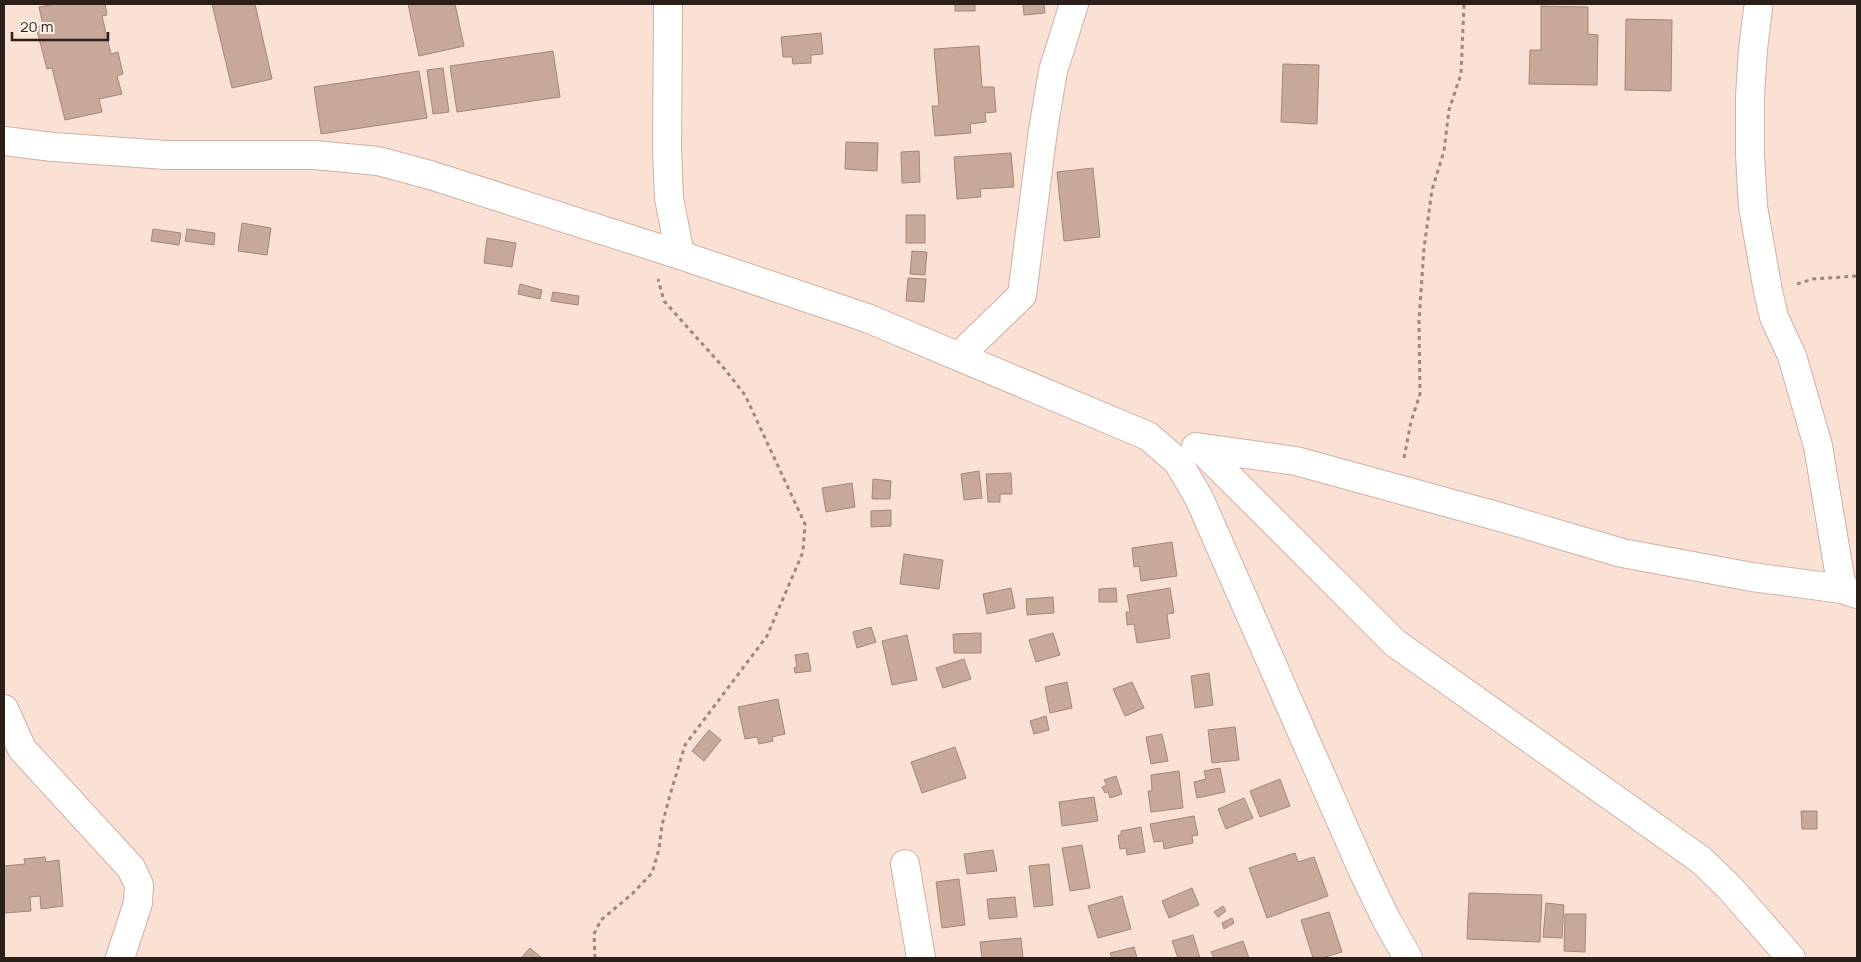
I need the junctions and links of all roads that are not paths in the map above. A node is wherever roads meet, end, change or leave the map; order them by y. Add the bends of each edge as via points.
1 (668, 4) edge
2 (1074, 4) edge
3 (1758, 9) dead end
4 (4, 141) edge
5 (680, 255) junction
6 (959, 356) junction
7 (1148, 436) junction
8 (1200, 448) junction
9 (1850, 591) edge
10 (4, 709) edge
11 (905, 864) dead end
12 (120, 958) edge
13 (921, 958) edge
14 (1408, 958) edge
15 (1791, 958) edge

1 - 5 street via 666,149 669,198
2 - 6 street via 1053,71 1022,295
3 - 9 street via 1750,96 1753,207 1774,317 1792,356 1818,446
4 - 5 street via 166,154 314,155 378,161
5 - 6 street via 867,318
6 - 7 street
7 - 8 street
7 - 14 street via 1178,462 1199,498 1362,869
8 - 9 street via 1296,461 1622,553
8 - 15 street via 1395,643 1701,860
10 - 12 street via 22,750 131,868 139,885 138,903
11 - 13 street

